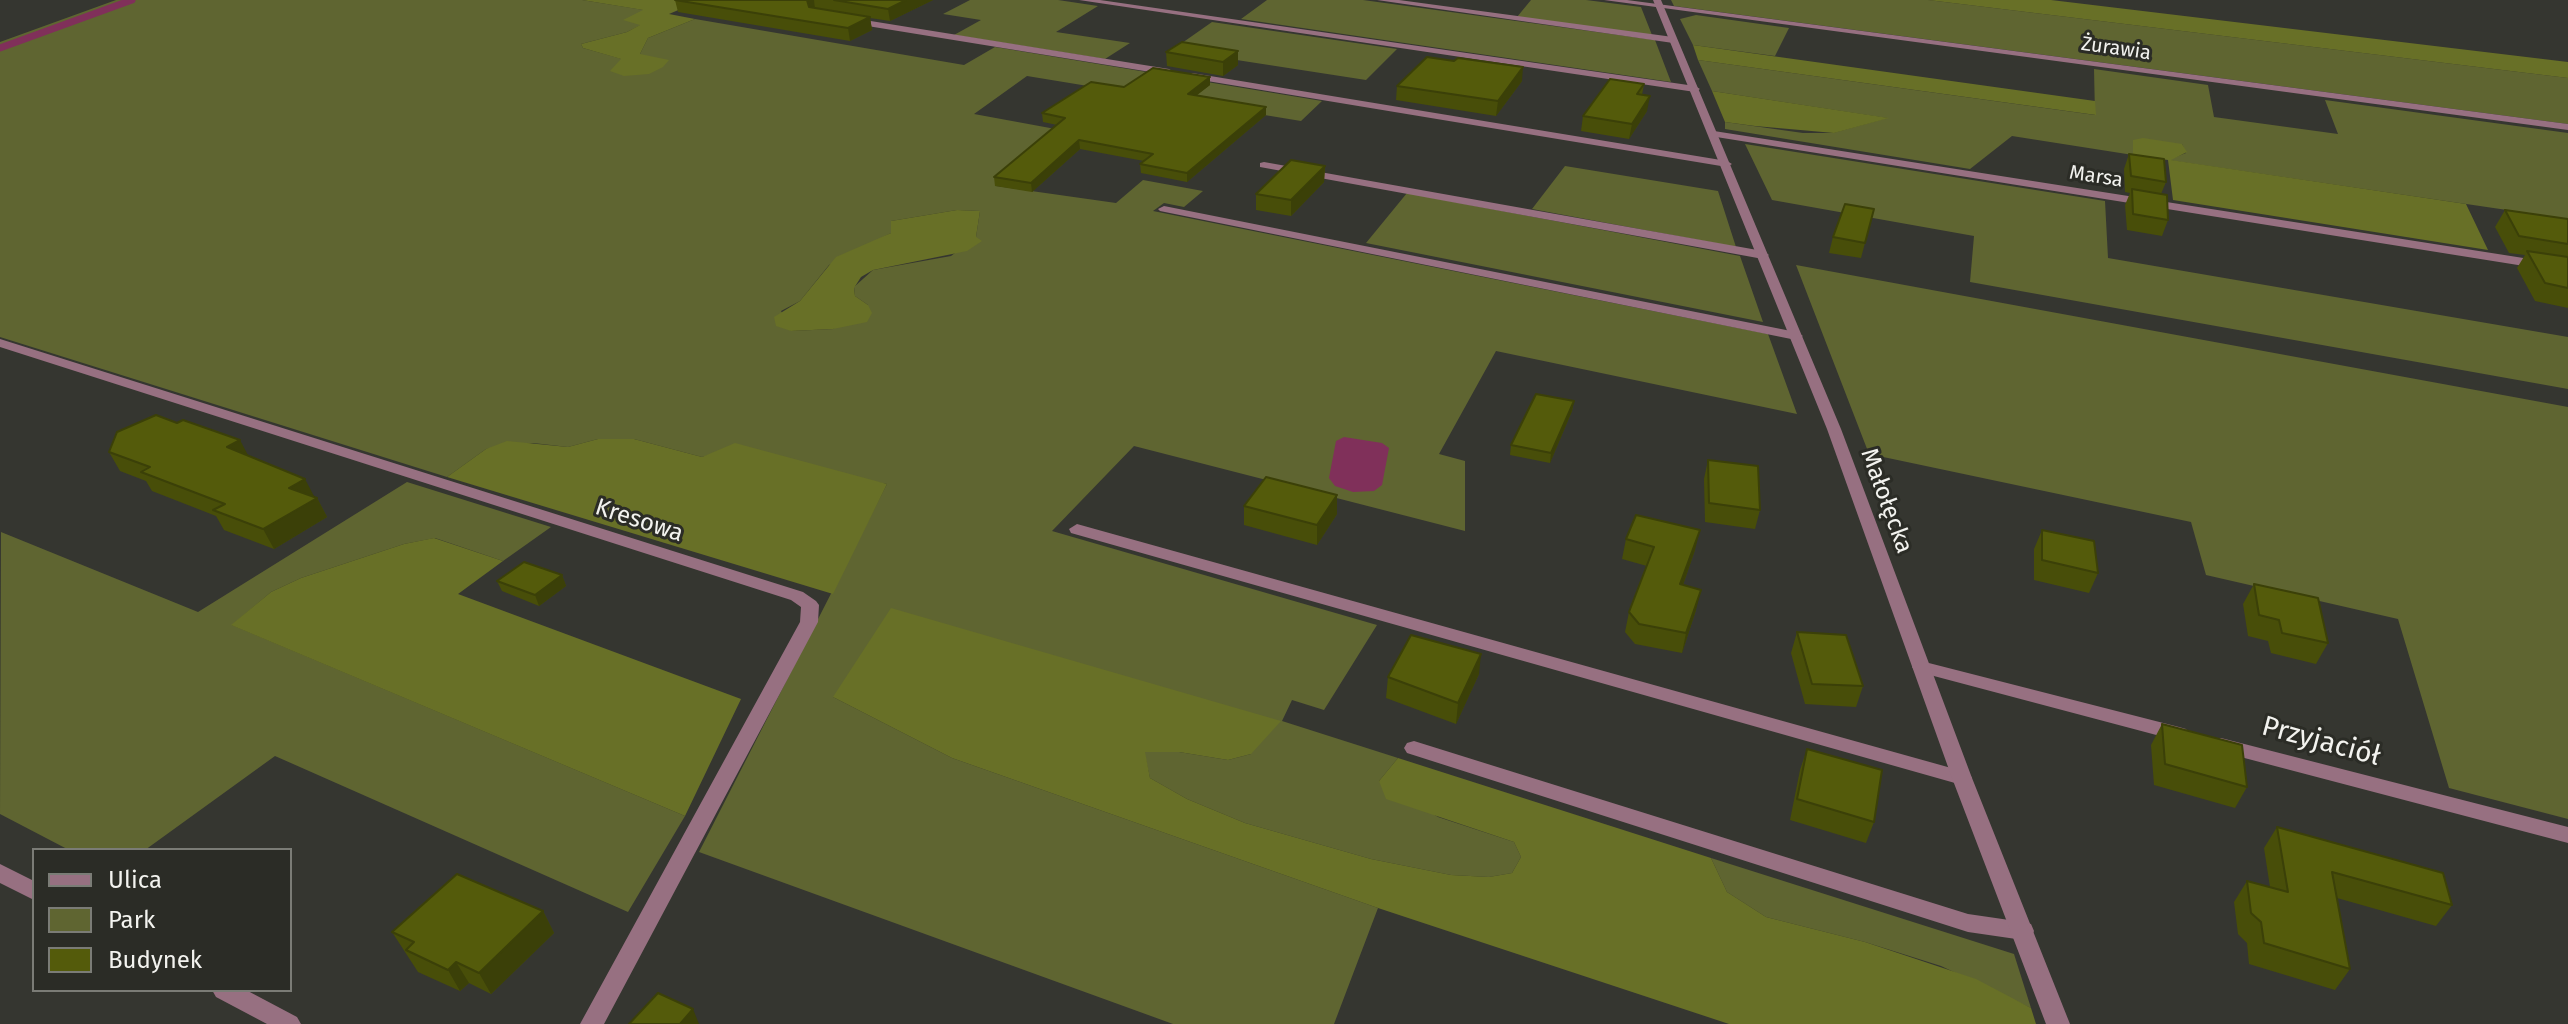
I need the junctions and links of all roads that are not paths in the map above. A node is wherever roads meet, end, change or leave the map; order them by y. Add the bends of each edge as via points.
1 (1083, 0) edge
2 (1381, 0) edge
3 (1608, 0) edge
4 (1658, 3) edge
5 (845, 20) edge
6 (1673, 40) junction
7 (1695, 89) junction
8 (2568, 127) edge
9 (1714, 134) junction
10 (1727, 164) junction
11 (1264, 165) dead end
12 (1164, 209) dead end
13 (1763, 255) junction
14 (2568, 269) edge
15 (1796, 336) junction
16 (0, 343) edge
17 (1077, 529) dead end
18 (1921, 667) junction
19 (1414, 748) dead end
20 (1962, 778) junction
21 (2568, 835) edge
22 (0, 873) edge
23 (32, 890) edge
24 (2023, 931) junction
25 (228, 992) edge
26 (289, 1024) edge
27 (592, 1024) edge
28 (2058, 1024) edge

1 - 7 street
2 - 6 street
3 - 4 street, Żurawia
4 - 6 street, Małołęcka
4 - 8 street, Żurawia
5 - 10 street
6 - 7 street, Małołęcka
7 - 9 street, Małołęcka
9 - 10 street, Małołęcka
9 - 14 street, Marsa
10 - 13 street, Małołęcka
11 - 13 street
12 - 15 street
13 - 15 street, Małołęcka
15 - 18 street, Małołęcka
16 - 27 street, Kresowa via 797,596 810,605 809,622
17 - 20 street
18 - 20 street, Małołęcka
18 - 21 street, Przyjaciół
19 - 24 street via 1968,923
20 - 24 street, Małołęcka
22 - 23 street
24 - 28 street, Małołęcka
25 - 26 street

